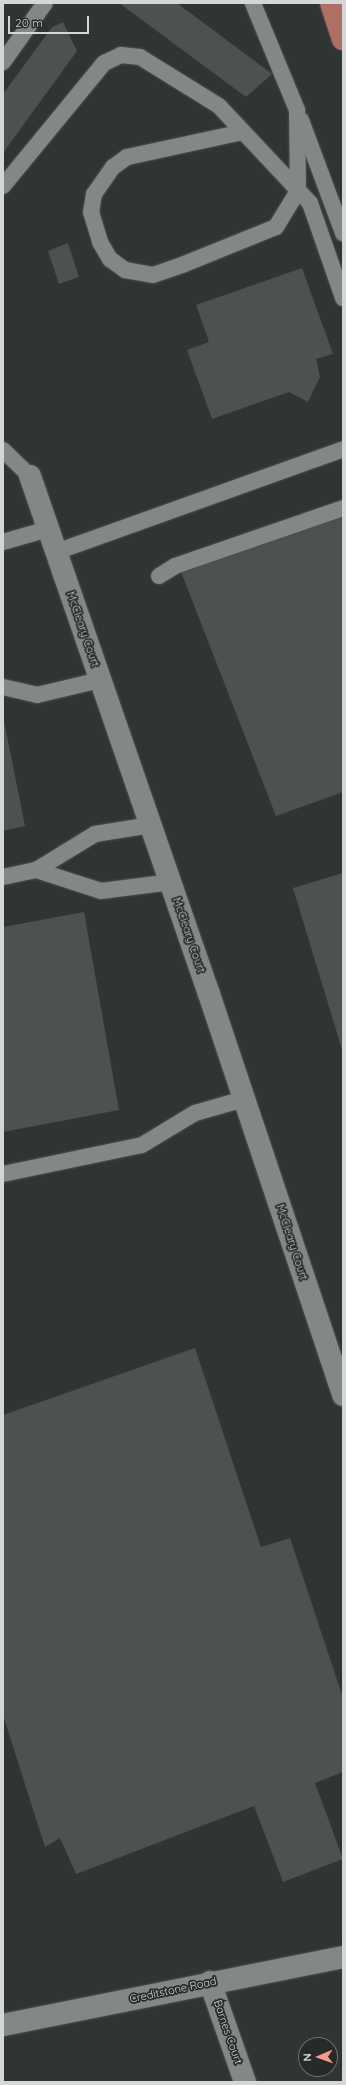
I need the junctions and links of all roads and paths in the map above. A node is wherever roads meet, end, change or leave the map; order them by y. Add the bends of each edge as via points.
1 (44, 3) edge
2 (253, 3) edge
3 (331, 3) edge
4 (343, 39) edge
5 (3, 62) edge
6 (297, 110) junction
7 (243, 132) junction
8 (3, 186) edge
9 (298, 191) junction
10 (343, 233) edge
11 (343, 298) edge
12 (341, 449) edge
13 (3, 450) edge
14 (30, 476) joint
15 (343, 508) edge
16 (48, 529) junction
17 (3, 542) edge
18 (56, 552) junction
19 (159, 576) dead end
20 (100, 680) junction
21 (3, 686) edge
22 (151, 825) junction
23 (36, 870) junction
24 (3, 876) edge
25 (171, 882) junction
26 (244, 1099) junction
27 (3, 1174) edge
28 (343, 1396) edge
29 (343, 1958) edge
30 (210, 1982) junction
31 (3, 2025) edge
32 (245, 2082) edge

1 - 5 lane
2 - 6 lane
3 - 4 main road
6 - 9 lane
6 - 10 lane
7 - 8 lane via 219,106 140,57 121,55 104,63
7 - 9 lane
7 - 9 lane via 127,157 113,167 94,194 91,212 100,242 110,259 125,270 153,275 182,265 276,227
9 - 11 lane via 310,203
12 - 18 lane
13 - 14 lane
14 - 16 street, McCleary Court
15 - 19 lane via 175,566
16 - 17 lane
16 - 18 street, McCleary Court
18 - 20 street, McCleary Court
20 - 21 lane via 37,695
20 - 22 street, McCleary Court
22 - 23 lane via 94,834
22 - 25 street, McCleary Court
23 - 24 lane
23 - 25 lane via 101,891
25 - 26 street, McCleary Court
26 - 27 lane via 195,1113 142,1145
26 - 28 street, McCleary Court
29 - 30 street, Creditstone Road
30 - 31 street, Creditstone Road
30 - 32 street, Barnes Court

